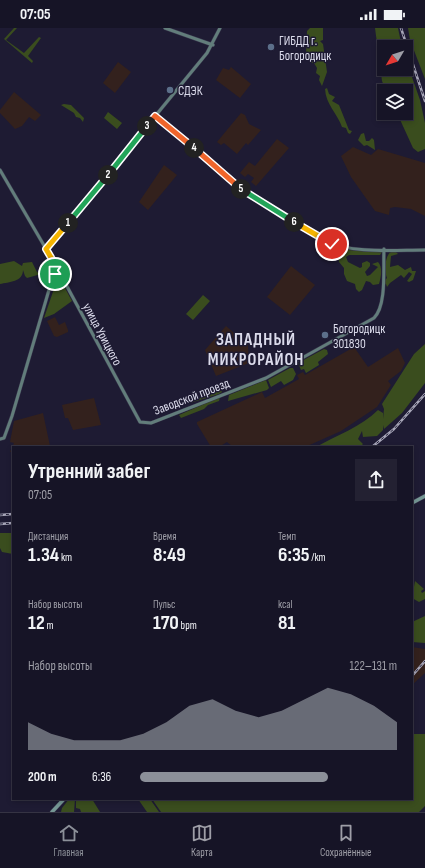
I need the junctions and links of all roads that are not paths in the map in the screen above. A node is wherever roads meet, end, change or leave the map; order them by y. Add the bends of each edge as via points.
1 (166, 28) edge
2 (220, 28) edge
3 (213, 45) junction
4 (155, 116) junction
5 (0, 170) edge
6 (46, 249) junction
7 (384, 249) junction
8 (425, 250) edge
9 (56, 266) junction
10 (62, 278) junction
11 (53, 280) junction
12 (142, 423) joint
13 (2, 439) edge
14 (425, 496) edge
15 (413, 502) edge
16 (63, 800) edge
17 (52, 812) edge

1 - 3 street
2 - 3 street
3 - 4 street
4 - 6 street
4 - 7 street via 240,188 325,241 343,248
5 - 6 street, улица Урицкого
6 - 9 street, улица Урицкого
7 - 8 street
7 - 12 street, Заводской проезд via 382,296 378,313 374,318 266,378 151,423
9 - 10 street, улица Урицкого
9 - 11 street
10 - 11 street via 58,276
10 - 12 street, улица Урицкого
11 - 13 street
14 - 15 main road
16 - 17 main road

